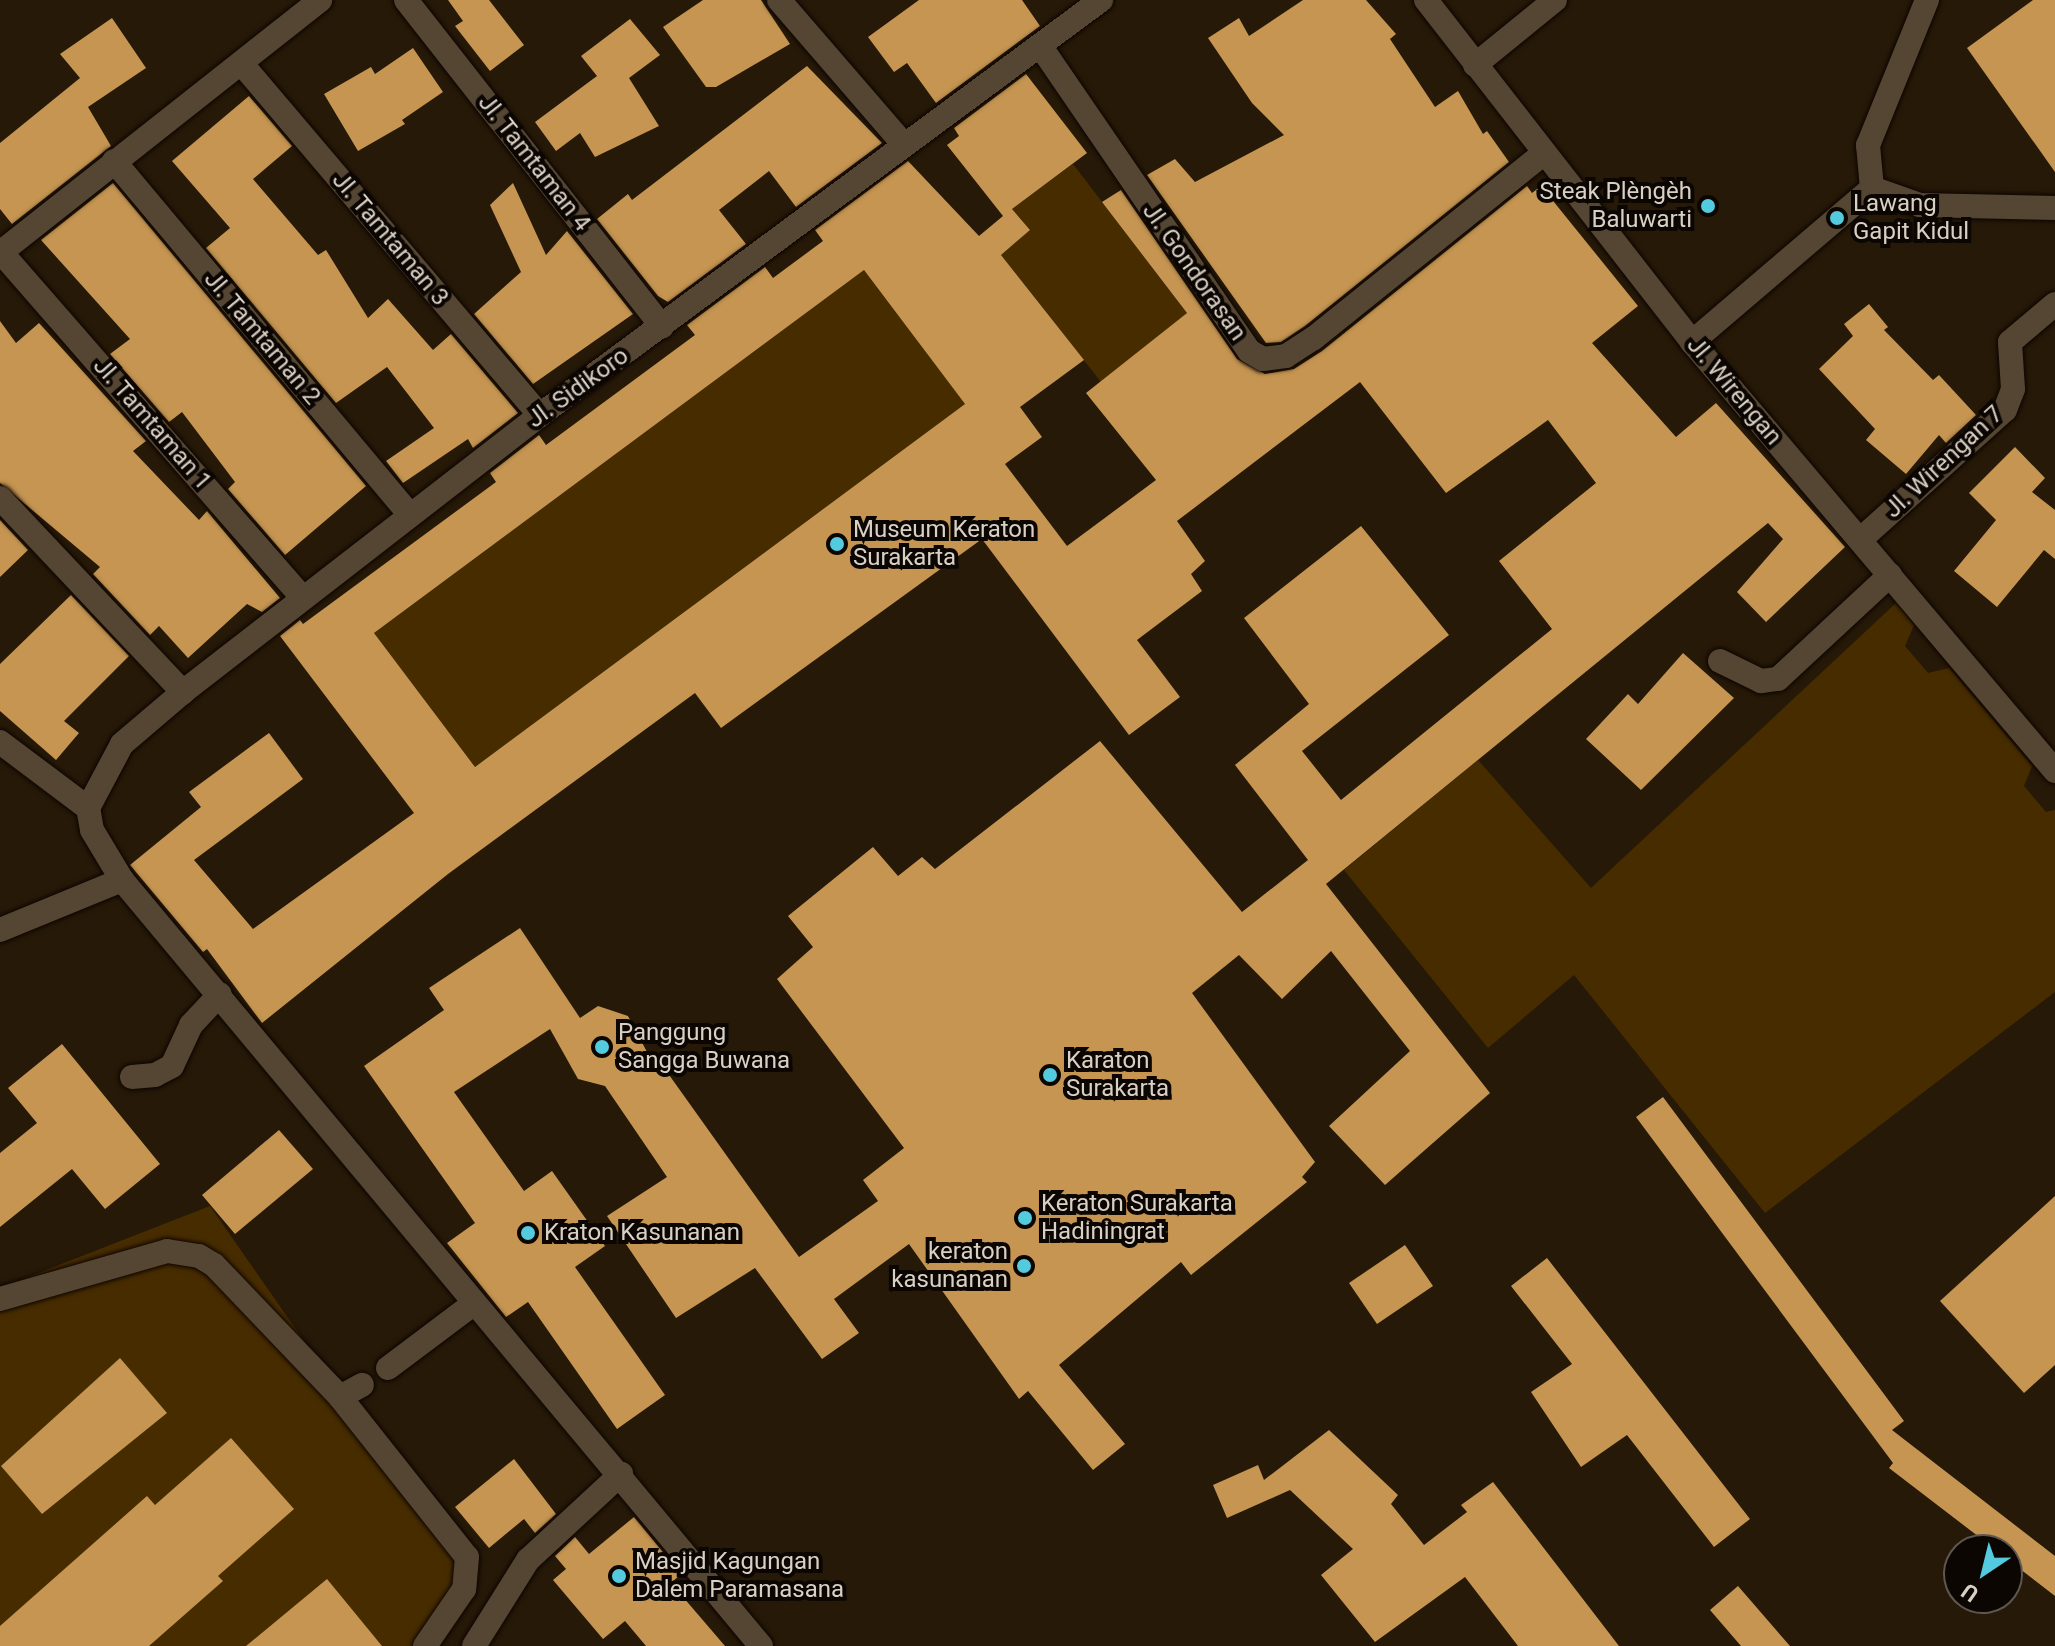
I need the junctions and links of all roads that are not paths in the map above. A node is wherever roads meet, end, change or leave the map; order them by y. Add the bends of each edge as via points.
1 (320, 0) edge
2 (406, 0) edge
3 (779, 0) edge
4 (1101, 0) edge
5 (1426, 0) edge
6 (1555, 0) edge
7 (1927, 0) edge
8 (1041, 47) junction
9 (241, 63) junction
10 (1475, 65) junction
11 (904, 145) junction
12 (1544, 153) junction
13 (114, 161) junction
14 (1872, 188) junction
15 (2055, 208) edge
16 (0, 252) edge
17 (2055, 304) edge
18 (662, 326) junction
19 (1692, 342) junction
20 (540, 415) junction
21 (0, 498) edge
22 (410, 515) junction
23 (1861, 539) junction
24 (1890, 575) junction
25 (302, 597) junction
26 (1720, 661) dead end
27 (183, 692) junction
28 (0, 742) edge
29 (2055, 771) edge
30 (88, 808) junction
31 (122, 880) junction
32 (0, 930) edge
33 (220, 994) junction
34 (132, 1077) dead end
35 (0, 1299) edge
36 (472, 1305) junction
37 (388, 1368) dead end
38 (362, 1385) dead end
39 (340, 1397) junction
40 (621, 1474) junction
41 (425, 1646) edge
42 (474, 1646) edge
43 (761, 1646) edge

1 - 9 street
2 - 18 street, Jl. Tamtaman 4
3 - 11 street
4 - 8 street, Jl. Sidikoro
5 - 10 street, Jl. Wirengan
6 - 10 street
7 - 14 street via 1868,145
8 - 11 street, Jl. Sidikoro
8 - 12 street, Jl. Gondorasan via 1249,351 1263,359 1286,356 1314,338
9 - 13 street
9 - 20 street, Jl. Tamtaman 3
10 - 12 street, Jl. Wirengan
11 - 18 street, Jl. Sidikoro
12 - 19 street, Jl. Wirengan
13 - 16 street
13 - 22 street, Jl. Tamtaman 2
14 - 15 street via 1920,205
14 - 19 street
16 - 25 street, Jl. Tamtaman 1
17 - 23 street, Jl. Wirengan 7 via 2010,342 2013,389 2005,410
18 - 20 street, Jl. Sidikoro
19 - 23 street, Jl. Wirengan
20 - 22 street, Jl. Sidikoro
21 - 27 street
22 - 25 street, Jl. Sidikoro
23 - 24 street, Jl. Wirengan
24 - 26 street via 1778,679 1761,681
24 - 29 street, Jl. Wirengan
25 - 27 street, Jl. Sidikoro
27 - 30 street, Jl. Sidikoro via 122,744
28 - 30 street
30 - 31 street via 92,830
31 - 32 street
31 - 33 street
33 - 34 street via 191,1025 172,1066 155,1075
33 - 36 street
35 - 39 street via 167,1251 199,1256 214,1265
36 - 37 street
36 - 40 street
38 - 39 street
39 - 41 street via 467,1557 464,1589
40 - 42 street via 528,1560
40 - 43 street

